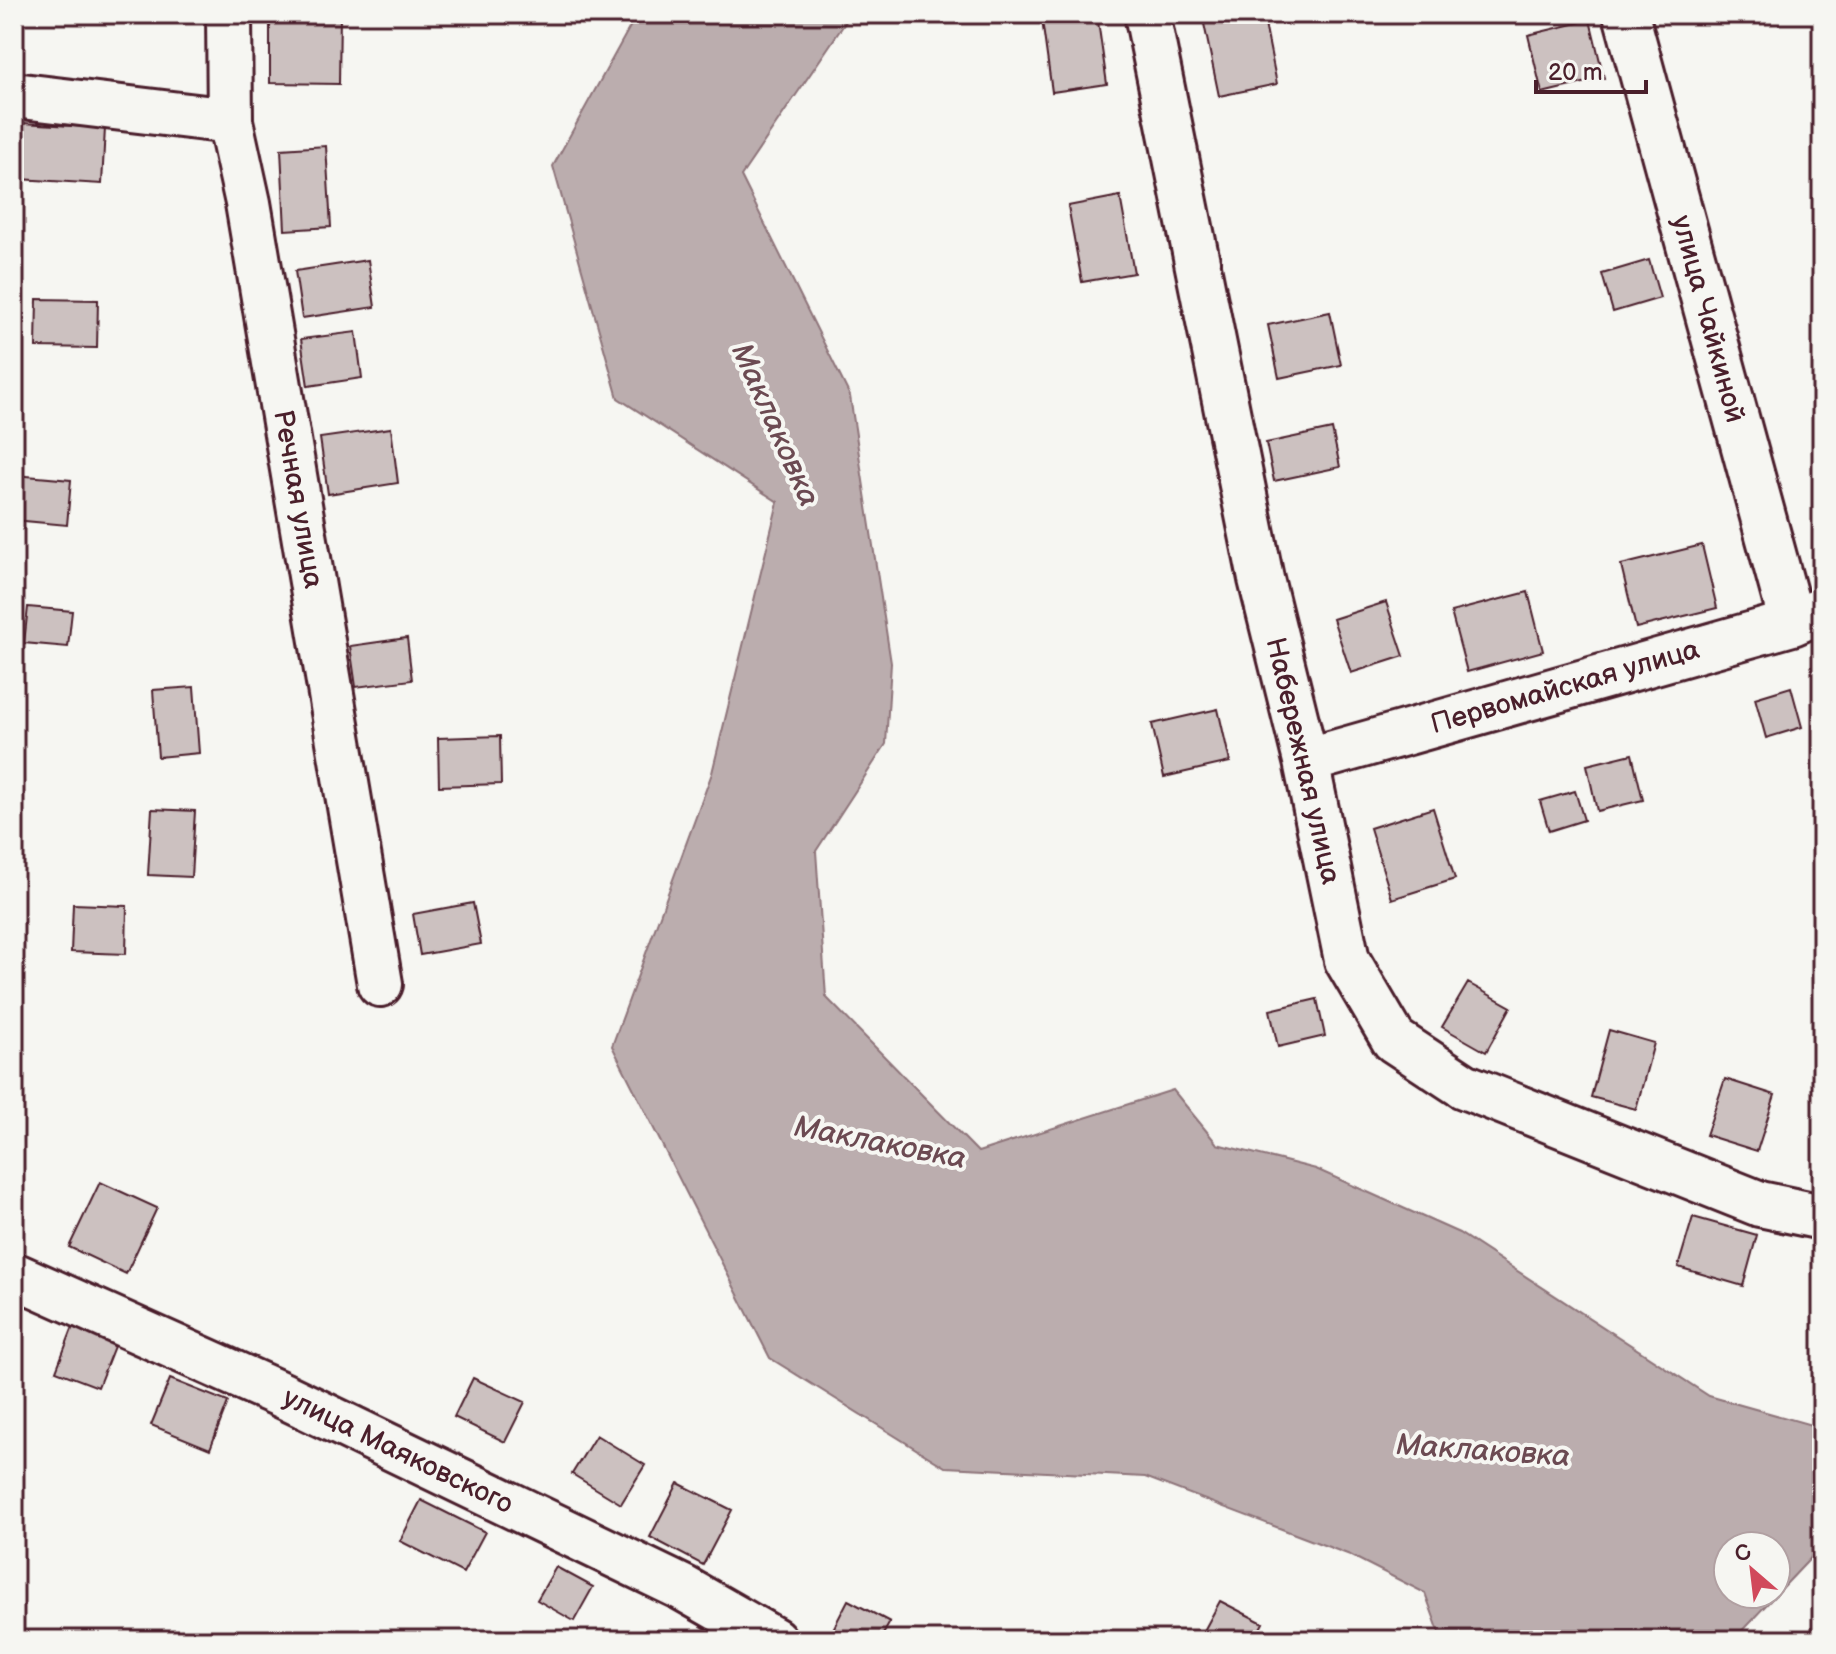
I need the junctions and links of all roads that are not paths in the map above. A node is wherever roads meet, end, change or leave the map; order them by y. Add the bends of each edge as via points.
1 (229, 14) edge
2 (1147, 14) edge
3 (1626, 14) edge
4 (14, 95) edge
5 (230, 121) junction
6 (1807, 616) edge
7 (1306, 761) junction
8 (380, 984) dead end
9 (1822, 1217) edge
10 (14, 1275) edge
11 (774, 1640) edge

1 - 5 street, Речная улица
2 - 7 street, Набережная улица via 1261,579
3 - 6 street, улица Чайкиной
4 - 5 street
5 - 8 street, Речная улица
6 - 7 street, Первомайская улица
7 - 9 street, Набережная улица via 1347,960 1394,1040 1464,1086 1760,1204
10 - 11 street, улица Маяковского via 337,1421 683,1588

